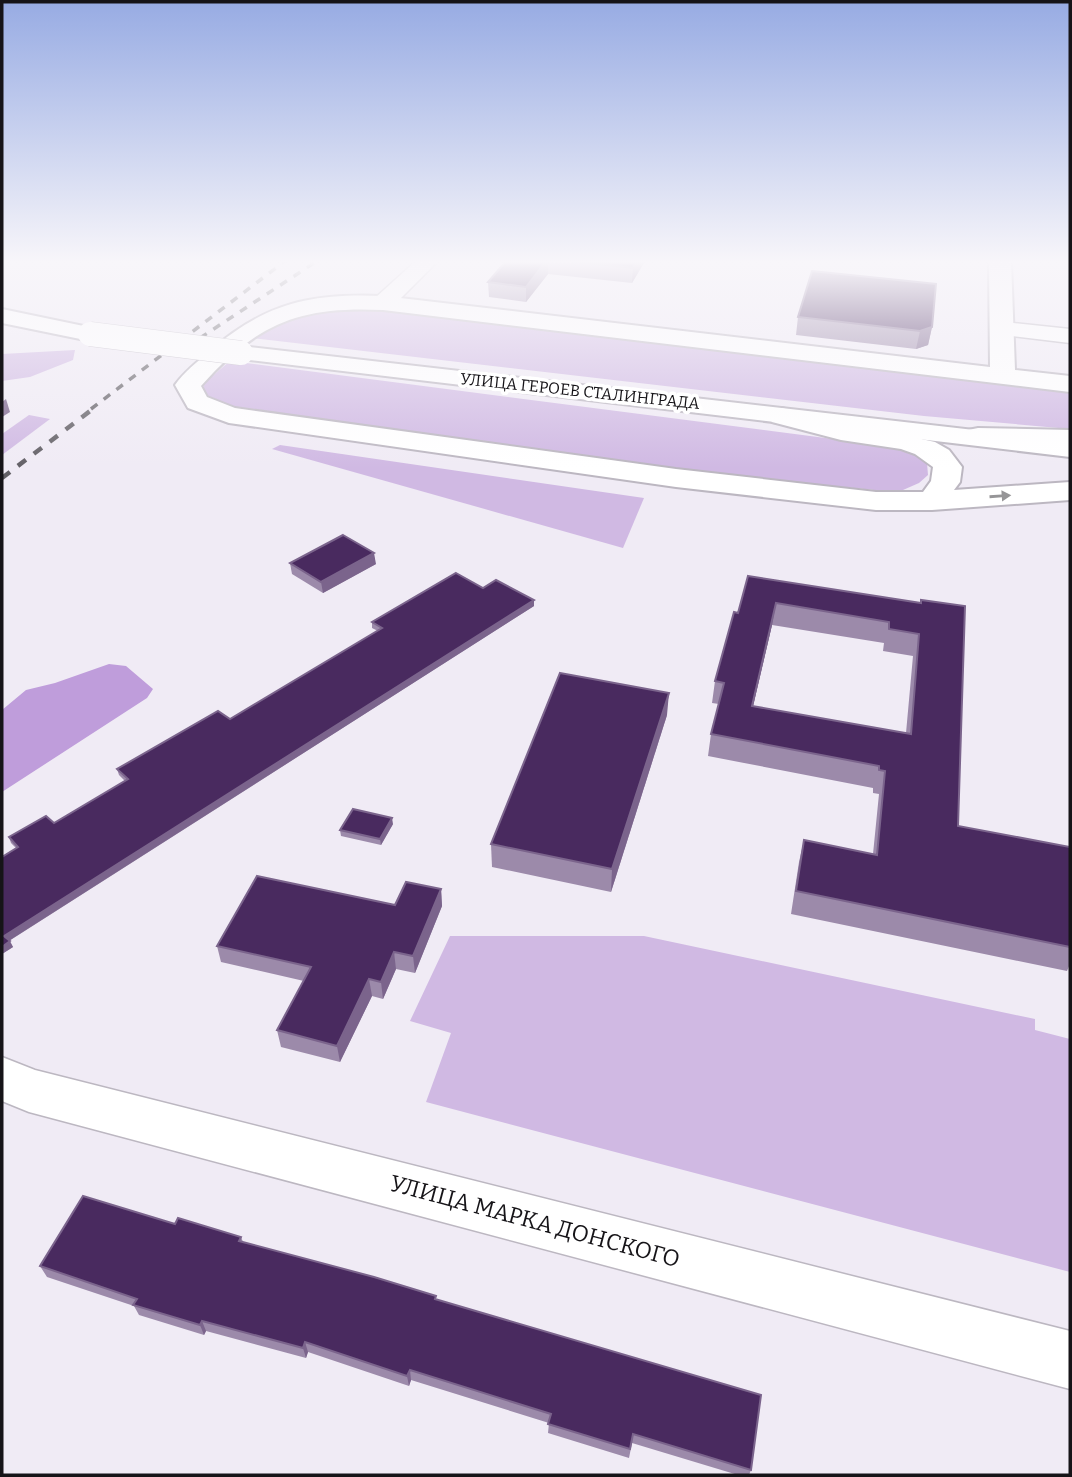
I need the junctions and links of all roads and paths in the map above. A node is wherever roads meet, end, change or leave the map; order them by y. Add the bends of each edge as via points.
1 (1003, 329) edge
2 (70, 330) edge
3 (254, 330) edge
4 (611, 330) edge
5 (1012, 330) edge
6 (90, 334) junction
7 (1070, 336) edge
8 (2, 338) edge
9 (1002, 376) junction
10 (1070, 384) edge
11 (765, 412) junction
12 (970, 436) junction
13 (1070, 438) edge
14 (1070, 449) edge
15 (1070, 491) edge
16 (932, 501) junction
17 (2, 1078) edge
18 (1070, 1360) edge

1 - 9 street
2 - 6 street
3 - 16 street via 188,385 197,402 213,410 277,422 676,478 876,501
4 - 9 street
5 - 7 street
6 - 8 street
6 - 11 street, УЛИЦА ГЕРОЕВ СТАЛИНГРАДА, bridge
9 - 10 street
11 - 12 street, УЛИЦА ГЕРОЕВ СТАЛИНГРАДА
11 - 16 street via 925,447 948,469 948,482
12 - 13 street
12 - 14 street, УЛИЦА ГЕРОЕВ СТАЛИНГРАДА
16 -> 15 street
17 - 18 street, УЛИЦА МАРКА ДОНСКОГО via 29,1090

